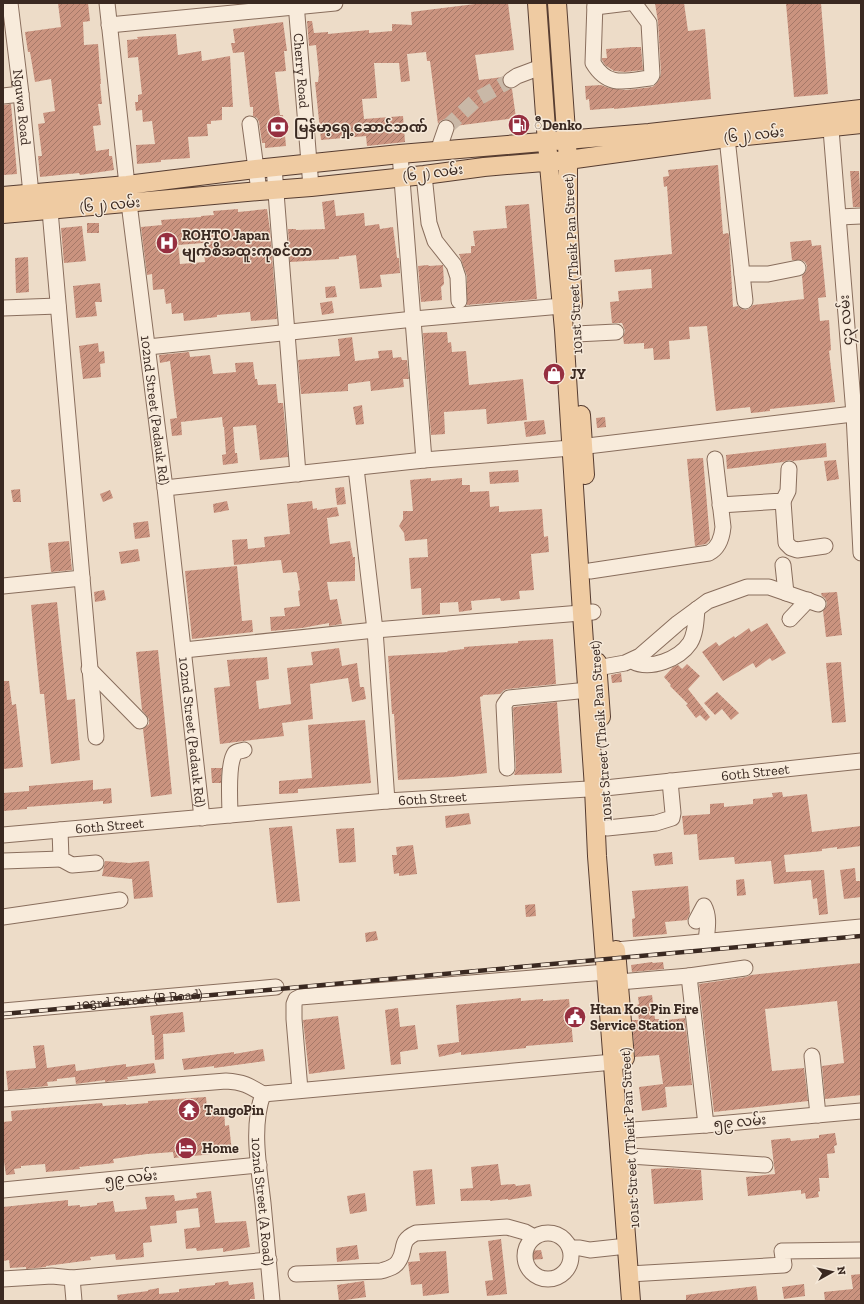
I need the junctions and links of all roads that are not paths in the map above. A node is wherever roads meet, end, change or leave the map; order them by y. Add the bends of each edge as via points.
1 (107, 3) edge
2 (335, 3) edge
3 (537, 3) edge
4 (557, 3) edge
5 (628, 3) edge
6 (634, 3) edge
7 (8, 5) edge
8 (296, 5) edge
9 (595, 5) edge
10 (109, 25) junction
11 (541, 67) junction
12 (511, 80) tunnel mouth
13 (21, 94) junction
14 (3, 96) edge
15 (861, 109) edge
16 (830, 120) junction
17 (250, 124) dead end
18 (861, 124) edge
19 (446, 128) tunnel mouth
20 (727, 138) junction
21 (566, 140) junction
22 (547, 143) junction
23 (438, 151) junction
24 (400, 154) junction
25 (568, 160) junction
26 (548, 161) junction
27 (309, 163) junction
28 (274, 167) junction
29 (256, 169) junction
30 (424, 175) junction
31 (402, 178) junction
32 (128, 185) junction
33 (311, 187) junction
34 (268, 190) junction
35 (40, 193) junction
36 (3, 196) edge
37 (129, 203) junction
38 (41, 211) junction
39 (3, 214) edge
40 (861, 216) edge
41 (838, 217) junction
42 (798, 268) dead end
43 (742, 274) junction
44 (459, 300) dead end
45 (744, 301) dead end
46 (58, 306) junction
47 (568, 306) junction
48 (3, 308) edge
49 (414, 319) junction
50 (286, 332) junction
51 (616, 332) dead end
52 (576, 334) junction
53 (148, 347) junction
54 (857, 414) edge
55 (577, 447) junction
56 (715, 459) dead end
57 (424, 460) junction
58 (356, 468) junction
59 (790, 469) dead end
60 (298, 474) junction
61 (165, 488) junction
62 (783, 501) junction
63 (720, 505) junction
64 (825, 546) dead end
65 (861, 553) edge
66 (784, 565) dead end
67 (590, 571) junction
68 (82, 578) junction
69 (3, 586) edge
70 (786, 593) junction
71 (697, 609) junction
72 (587, 613) junction
73 (790, 619) dead end
74 (375, 630) junction
75 (184, 650) junction
76 (632, 660) junction
77 (597, 668) junction
78 (89, 669) junction
79 (593, 689) junction
80 (140, 721) dead end
81 (96, 737) dead end
82 (244, 750) dead end
83 (861, 761) edge
84 (507, 768) dead end
85 (670, 781) junction
86 (600, 788) junction
87 (387, 801) junction
88 (230, 815) junction
89 (202, 818) junction
90 (607, 828) junction
91 (60, 830) junction
92 (3, 835) edge
93 (603, 856) junction
94 (61, 860) junction
95 (3, 861) edge
96 (96, 863) dead end
97 (607, 897) junction
98 (120, 900) dead end
99 (3, 917) edge
100 (696, 921) dead end
101 (861, 927) edge
102 (706, 942) junction
103 (616, 950) junction
104 (745, 968) dead end
105 (689, 976) junction
106 (613, 977) junction
107 (276, 986) dead end
108 (3, 1011) edge
109 (812, 1056) dead end
110 (619, 1062) junction
111 (300, 1090) junction
112 (263, 1094) junction
113 (3, 1099) edge
114 (861, 1111) edge
115 (818, 1115) junction
116 (706, 1125) junction
117 (623, 1130) junction
118 (630, 1156) junction
119 (259, 1165) junction
120 (765, 1165) dead end
121 (3, 1190) edge
122 (534, 1237) junction
123 (626, 1246) junction
124 (570, 1248) junction
125 (861, 1250) edge
126 (269, 1260) junction
127 (296, 1274) dead end
128 (634, 1274) junction
129 (72, 1278) junction
130 (3, 1279) edge
131 (74, 1301) edge
132 (272, 1301) edge
133 (631, 1301) edge
134 (640, 1301) edge

1 - 10 street, 102nd Street (Padauk Rd)
2 - 8 street
3 - 11 main road, 101st Street (Theik Pan Street)
4 - 21 main road, 101st Street (Theik Pan Street)
5 - 9 street
6 - 9 street via 649,24 652,75 650,78 622,81 612,81 595,66
7 - 13 street, Nguwa Road
8 - 10 street
8 - 27 street, Cherry Road
10 - 32 street, 102nd Street (Padauk Rd)
11 - 12 street
11 - 22 main road, 101st Street (Theik Pan Street)
13 - 14 street
13 - 35 street, Nguwa Road
15 - 16 main road, (၆၂) လမ်း
16 - 18 main road, (၆၂) လမ်း
16 - 20 main road, (၆၂) လမ်း
16 - 21 main road, (၆၂) လမ်း
16 - 41 street, ၄၃ လမ်း
17 - 29 street
19 - 23 street
20 - 25 main road, (၆၂) လမ်း
20 - 43 street
21 - 22 main road, (၆၂) လမ်း
21 - 25 main road, 101st Street (Theik Pan Street)
22 - 23 main road, (၆၂) လမ်း
22 - 26 main road, 101st Street (Theik Pan Street)
23 - 24 main road, (၆၂) လမ်း
24 - 27 main road, (၆၂) လမ်း
24 - 31 street
25 - 26 main road, (၆၂) လမ်း
25 - 47 main road, 101st Street (Theik Pan Street)
26 - 30 main road, (၆၂) လမ်း
26 - 47 main road, 101st Street (Theik Pan Street)
27 - 28 main road, (၆၂) လမ်း
27 - 33 street, Cherry Road
28 - 29 main road, (၆၂) လမ်း
28 - 34 street
29 - 32 main road, (၆၂) လမ်း
29 - 34 street
30 - 31 main road, (၆၂) လမ်း
30 - 44 street via 429,223 434,241 454,265 458,277
31 - 33 main road, (၆၂) လမ်း
31 - 49 street
32 - 35 main road, (၆၂) လမ်း
32 - 37 street, 102nd Street (Padauk Rd)
33 - 34 main road, (၆၂) လမ်း
34 - 37 main road, (၆၂) လမ်း
34 - 50 street
35 - 36 main road, (၆၂) လမ်း
35 - 38 street, Nguwa Road
37 - 38 main road, (၆၂) လမ်း
37 - 53 street, 102nd Street (Padauk Rd)
38 - 39 main road, (၆၂) လမ်း
38 - 46 street, Nguwa Road
40 - 41 street
41 - 54 street, ၄၃ လမ်း
42 - 43 street via 768,274
43 - 45 street
46 - 48 street
46 - 68 street, Nguwa Road
47 - 49 street
47 - 52 main road, 101st Street (Theik Pan Street)
47 - 55 main road, 101st Street (Theik Pan Street)
49 - 50 street
49 - 57 street
50 - 53 street
50 - 60 street
51 - 52 street
52 - 55 main road, 101st Street (Theik Pan Street)
53 - 61 street, 102nd Street (Padauk Rd)
54 - 55 street
54 - 65 street, ၄၃ လမ်း
55 - 57 street
55 - 67 main road, 101st Street (Theik Pan Street)
55 - 72 main road, 101st Street (Theik Pan Street)
56 - 63 street
57 - 58 street
58 - 60 street
58 - 74 street
59 - 62 street via 788,491
60 - 61 street
61 - 75 street, 102nd Street (Padauk Rd)
62 - 63 street
62 - 64 street via 786,543 797,550
63 - 67 street via 723,518 722,535 715,550
66 - 70 street
67 - 72 main road, 101st Street (Theik Pan Street)
68 - 69 street
68 - 78 street, Nguwa Road
70 - 71 street via 769,587 747,587 708,601
70 - 73 street via 813,602
71 - 76 street
71 - 76 street via 692,638 680,653 665,661 650,664 640,664
72 - 74 street
72 - 77 main road, 101st Street (Theik Pan Street)
72 - 79 main road, 101st Street (Theik Pan Street)
74 - 75 street
74 - 87 street
75 - 89 street, 102nd Street (Padauk Rd)
76 - 77 street
77 - 79 main road, 101st Street (Theik Pan Street)
78 - 80 street
78 - 81 street, Nguwa Road
79 - 84 street via 509,698 504,705
79 - 86 main road, 101st Street (Theik Pan Street)
82 - 88 street via 234,754 232,762 229,780
83 - 85 street, 60th Street
85 - 86 street, 60th Street
85 - 90 street via 672,818 656,823
86 - 87 street, 60th Street
86 - 90 main road, 101st Street (Theik Pan Street)
86 - 93 main road, 101st Street (Theik Pan Street)
87 - 88 street, 60th Street
88 - 89 street, 60th Street
89 - 91 street, 60th Street
90 - 93 main road, 101st Street (Theik Pan Street)
91 - 92 street, 60th Street
91 - 94 street
93 - 97 main road, 101st Street (Theik Pan Street)
94 - 95 street
94 - 96 street via 72,864
97 - 103 main road, 101st Street (Theik Pan Street)
97 - 106 main road, 101st Street (Theik Pan Street)
98 - 99 street
100 - 102 street via 704,906 708,920
101 - 102 street
102 - 103 street
103 - 106 main road, 101st Street (Theik Pan Street)
104 - 105 street
105 - 106 street
105 - 116 street
106 - 110 main road, 101st Street (Theik Pan Street)
106 - 111 street via 300,997 294,1004 294,1019
107 - 108 street, 103rd Street (B Road)
109 - 115 street
110 - 111 street
110 - 117 main road, 101st Street (Theik Pan Street)
111 - 112 street
112 - 113 street via 249,1085 226,1081
112 - 119 street, 102nd Street (A Road) via 256,1120
114 - 115 street, ၅၉ လမ်း
115 - 116 street, ၅၉ လမ်း
116 - 117 street, ၅၉ လမ်း
117 - 118 main road, 101st Street (Theik Pan Street)
117 - 123 main road, 101st Street (Theik Pan Street)
118 - 120 street
118 - 128 main road, 101st Street (Theik Pan Street)
119 - 121 street, ၅၉ လမ်း
119 - 126 street, 102nd Street (A Road)
122 - 124 street via 550,1232 565,1240
122 - 124 street via 527,1245 526,1265 541,1278 552,1279 568,1268
122 - 127 street via 507,1227 416,1233 405,1240 398,1262 390,1269
123 - 124 street via 590,1250
123 - 128 main road, 101st Street (Theik Pan Street)
125 - 128 street via 782,1251 784,1265
126 - 129 street
126 - 132 street, 102nd Street (A Road)
128 - 133 main road, 101st Street (Theik Pan Street)
128 - 134 main road, 101st Street (Theik Pan Street)
129 - 130 street via 52,1276
129 - 131 street

